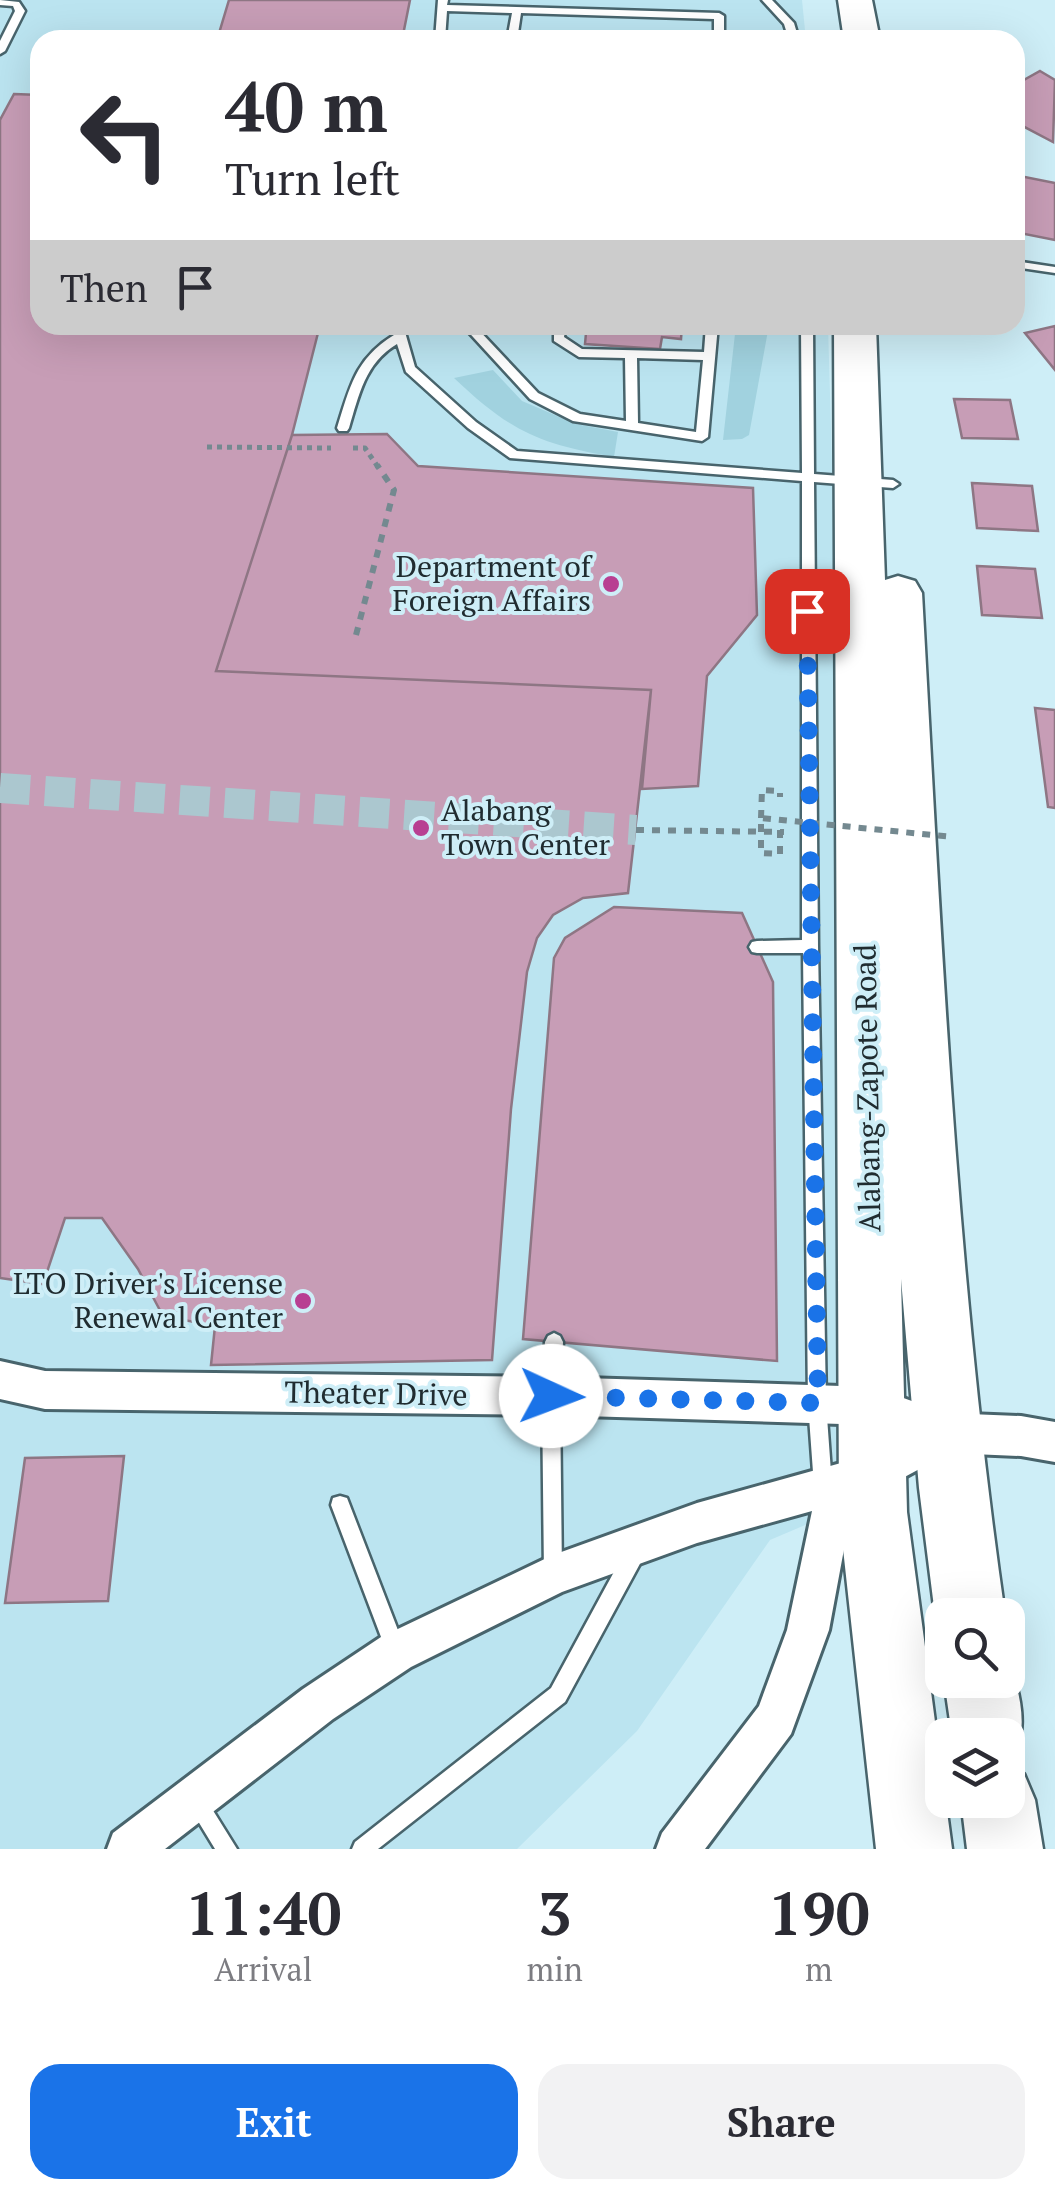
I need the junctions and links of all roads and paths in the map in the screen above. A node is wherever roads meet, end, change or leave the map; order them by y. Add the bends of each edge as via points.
1 (766, 0) edge
2 (827, 0) edge
3 (855, 0) edge
4 (0, 2) edge
5 (444, 4) edge
6 (517, 8) junction
7 (441, 30) edge
8 (514, 30) edge
9 (719, 30) edge
10 (791, 30) edge
11 (832, 30) edge
12 (860, 30) edge
13 (0, 51) edge
14 (1025, 266) edge
15 (1055, 270) edge
16 (393, 335) edge
17 (399, 335) edge
18 (477, 335) edge
19 (558, 335) edge
20 (711, 335) edge
21 (810, 335) edge
22 (854, 335) edge
23 (884, 335) edge
24 (631, 354) junction
25 (710, 356) junction
26 (632, 426) junction
27 (344, 428) dead end
28 (207, 446) dead end
29 (854, 481) junction
30 (356, 635) dead end
31 (761, 818) junction
32 (636, 830) tunnel mouth
33 (811, 834) junction
34 (954, 837) dead end
35 (810, 946) junction
36 (757, 947) dead end
37 (554, 1342) dead end
38 (0, 1380) edge
39 (551, 1396) junction
40 (845, 1405) junction
41 (945, 1433) junction
42 (1055, 1442) edge
43 (856, 1491) junction
44 (340, 1506) dead end
45 (641, 1541) junction
46 (554, 1575) junction
47 (968, 1598) edge
48 (396, 1652) junction
49 (194, 1799) junction
50 (1001, 1818) edge
51 (129, 1849) edge
52 (228, 1849) edge
53 (362, 1849) edge
54 (678, 1849) edge
55 (914, 1849) edge
56 (1005, 1849) edge

1 - 10 lane
2 - 11 highway
3 - 12 highway
4 - 13 lane via 20,11
5 - 6 lane
5 - 7 lane
6 - 8 lane
6 - 9 lane via 719,16
14 - 15 lane
16 - 27 lane via 364,364
17 - 29 lane via 410,369 514,455
18 - 26 lane via 534,396 578,418
19 - 24 lane via 579,353
20 - 25 lane
21 - 29 lane
22 - 29 highway, Alabang-Zapote Road
23 - 29 highway, Alabang-Zapote Road
24 - 25 lane
24 - 26 lane
25 - 26 lane via 702,436
28 - 30 path via 365,448 394,490
29 - 33 lane
29 - 40 highway, Alabang-Zapote Road
29 - 41 highway, Alabang-Zapote Road via 909,896
31 - 31 path, bridge via 762,852 780,854 780,791 762,790
31 - 34 path, bridge
32 - 33 path
33 - 35 lane
35 - 36 lane
35 - 40 lane
37 - 39 lane
38 - 39 street, Theater Drive via 45,1390
39 - 40 street, Theater Drive
39 - 46 lane
40 - 41 street, Theater Drive
40 - 43 highway, Alabang-Zapote Road
41 - 42 street
41 - 43 street
41 - 47 highway, Alabang-Zapote Road
43 - 45 street
43 - 54 street via 831,1514 808,1630 776,1719
43 - 55 highway, Alabang-Zapote Road
44 - 48 lane
45 - 46 street
45 - 53 lane via 558,1695
46 - 48 street
48 - 49 street
49 - 51 street
49 - 52 lane
50 - 56 highway

